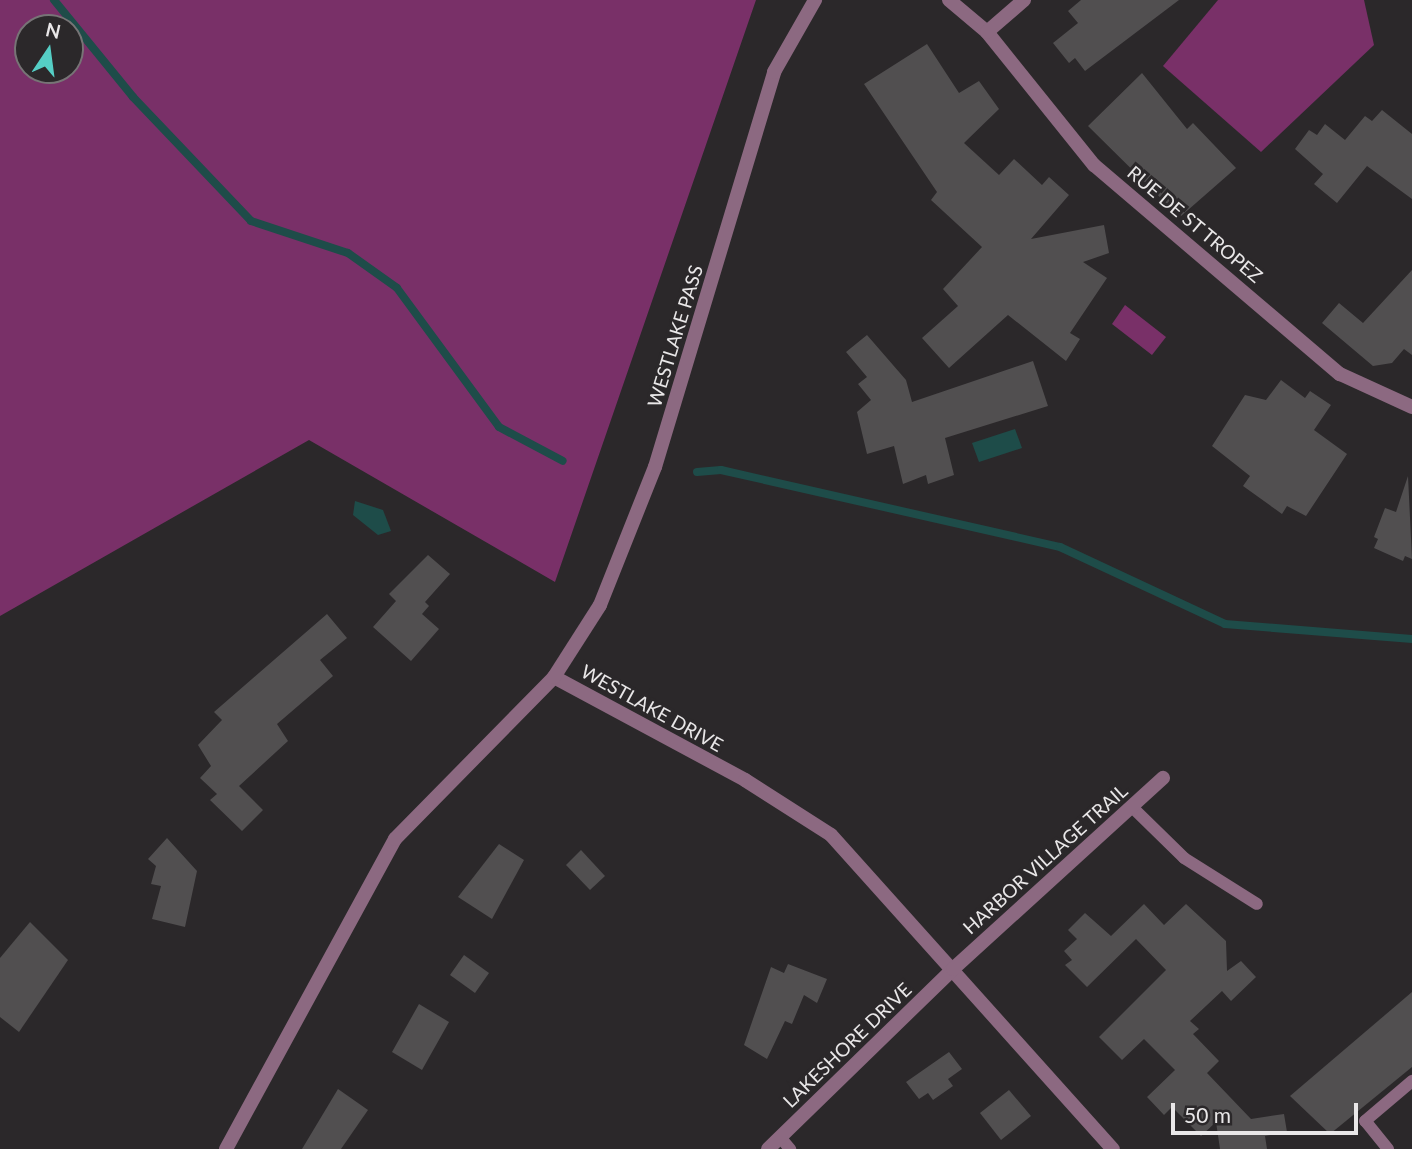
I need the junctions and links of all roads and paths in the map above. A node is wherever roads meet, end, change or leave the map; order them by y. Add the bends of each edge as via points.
1 (816, 0) edge
2 (949, 0) edge
3 (1024, 0) edge
4 (987, 32) junction
5 (1412, 407) edge
6 (554, 677) junction
7 (1163, 778) dead end
8 (1132, 807) junction
9 (1257, 904) dead end
10 (953, 969) junction
11 (1412, 1081) edge
12 (780, 1137) junction
13 (226, 1149) edge
14 (768, 1149) edge
15 (790, 1149) edge
16 (1113, 1149) edge
17 (1388, 1149) edge

1 - 6 street, WESTLAKE PASS via 774,72 655,467 600,605
2 - 4 street, RUE DE ST TROPEZ
3 - 4 street
4 - 5 street, RUE DE ST TROPEZ via 1094,165 1340,374
6 - 10 street, WESTLAKE DRIVE via 745,780 831,835
6 - 13 street, WESTLAKE DRIVE via 395,839
7 - 8 street, HARBOR VILLAGE TRAIL
8 - 9 lane via 1184,858
8 - 10 street, HARBOR VILLAGE TRAIL
10 - 12 street, LAKESHORE DRIVE
10 - 16 street, WESTLAKE DRIVE
11 - 17 lane via 1366,1121
12 - 14 street, LAKESHORE DRIVE
12 - 15 lane

